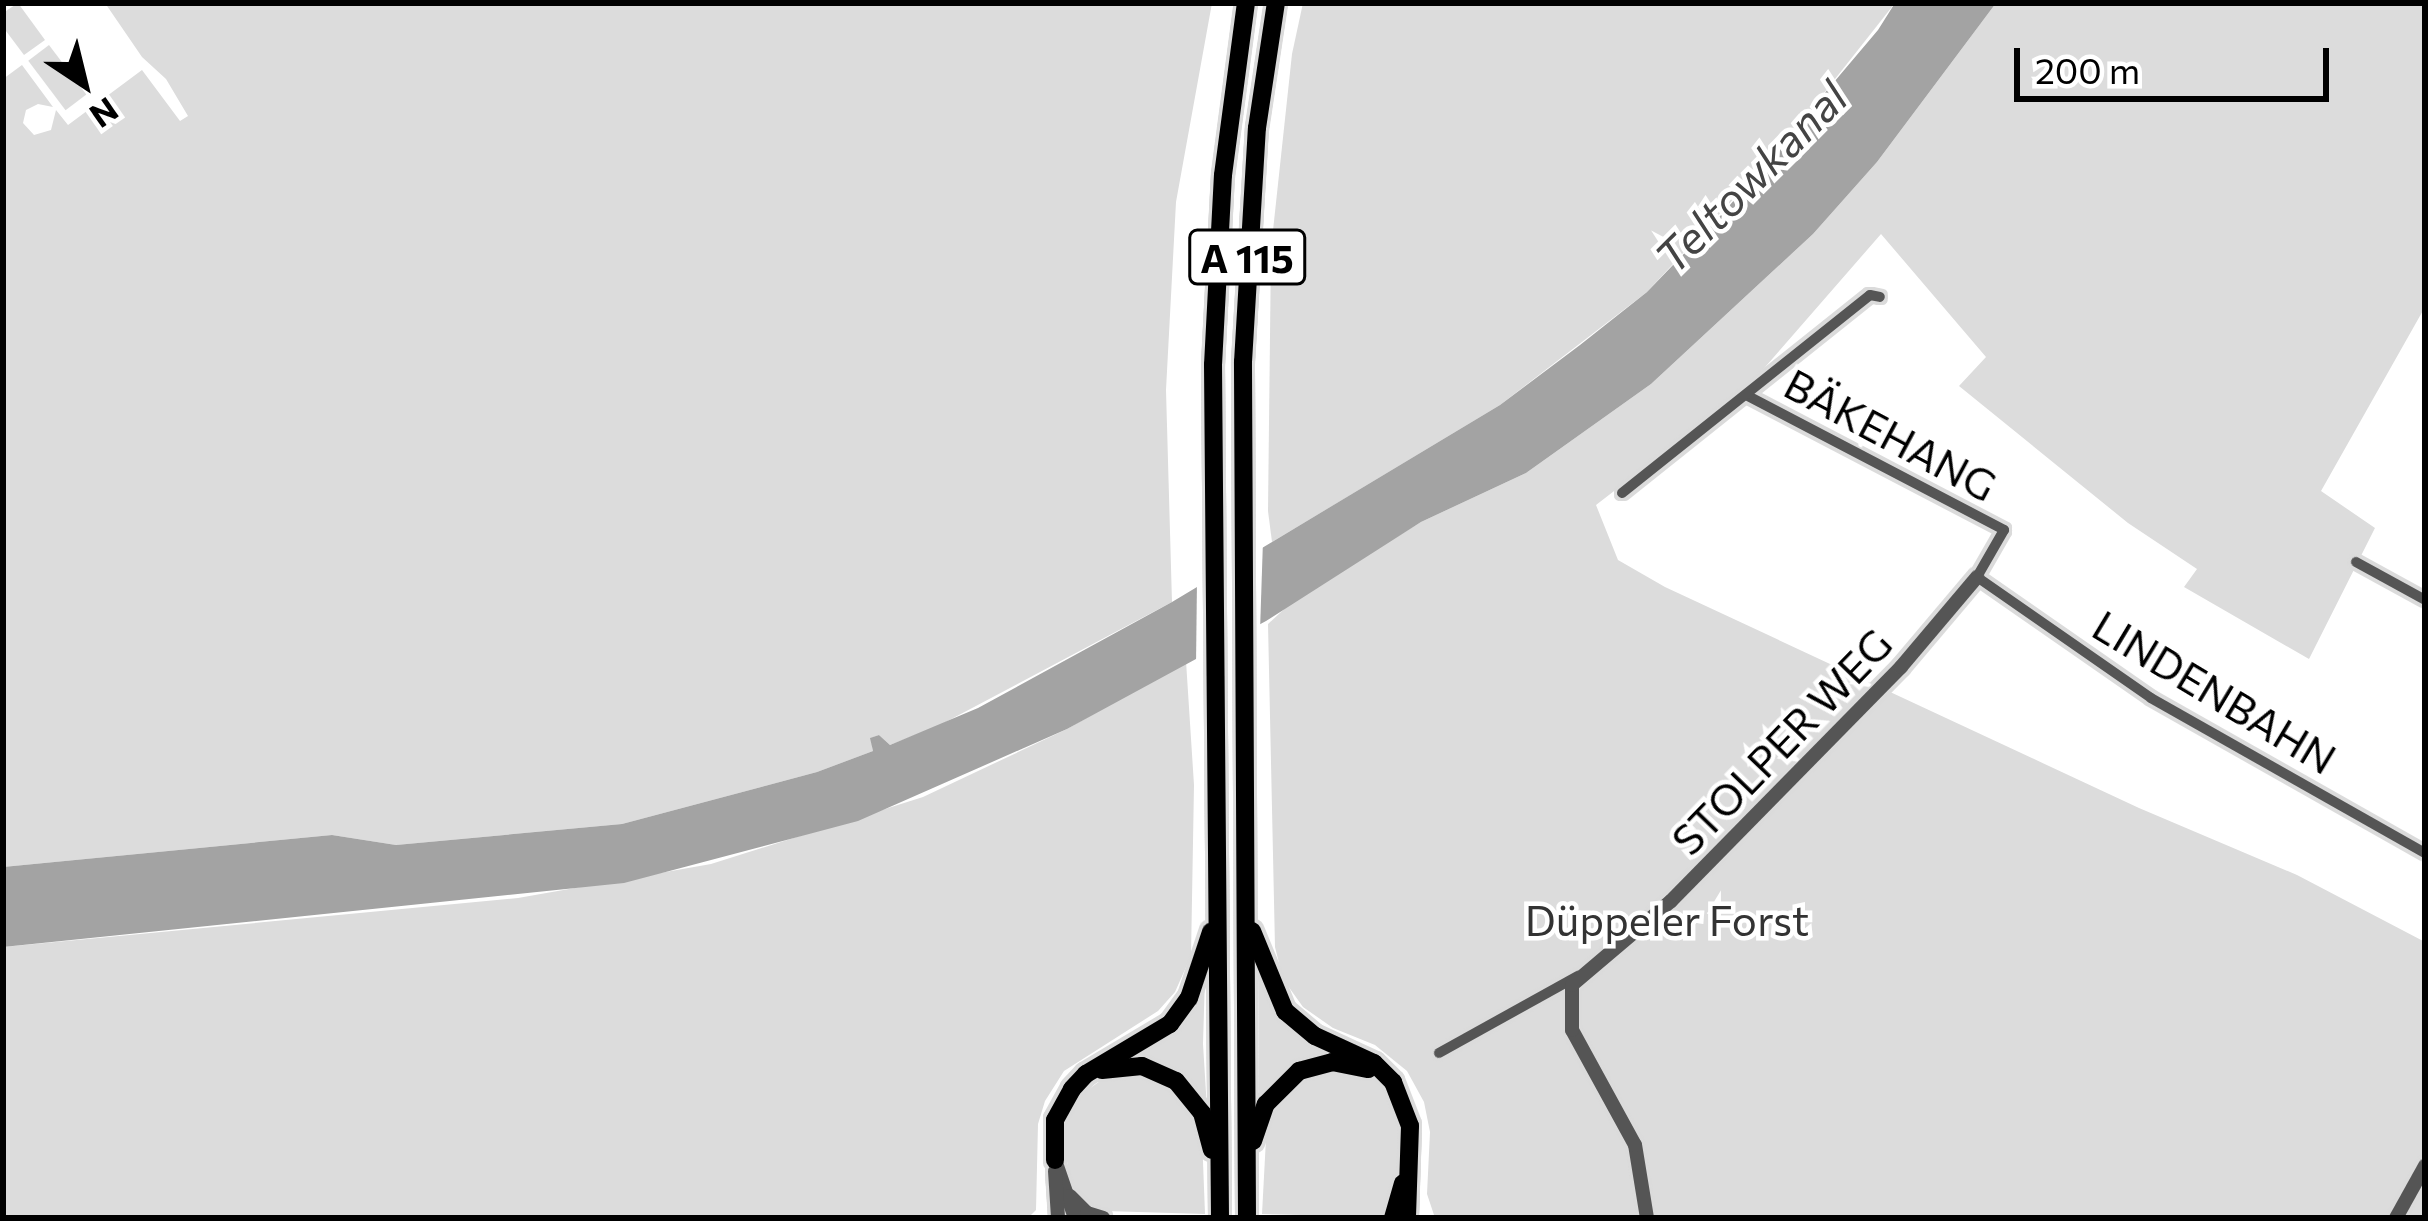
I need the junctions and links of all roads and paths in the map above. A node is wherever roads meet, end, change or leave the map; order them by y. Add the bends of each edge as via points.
1 (1246, 3) edge
2 (1276, 3) edge
3 (1880, 297) dead end
4 (1748, 396) junction
5 (1622, 493) dead end
6 (2004, 530) joint
7 (2356, 562) dead end
8 (1976, 577) junction
9 (2425, 600) edge
10 (2425, 853) edge
11 (1245, 909) junction
12 (1217, 910) junction
13 (1580, 976) junction
14 (1439, 1053) dead end
15 (1085, 1074) junction
16 (1394, 1082) junction
17 (1055, 1160) junction
18 (2425, 1166) edge
19 (1246, 1172) junction
20 (1220, 1179) junction
21 (1067, 1192) junction
22 (1405, 1217) edge
23 (1058, 1218) edge
24 (1075, 1218) edge
25 (1103, 1218) edge
26 (1220, 1218) edge
27 (1246, 1218) edge
28 (1647, 1218) edge
29 (2396, 1218) edge

1 - 12 highway, A 115 via 1218,247
2 - 11 highway, A 115 via 1248,226
3 - 4 street, BÄKEHANG via 1870,295
4 - 5 street, BÄKEHANG
4 - 6 street, BÄKEHANG
6 - 8 street, STOLPER WEG
7 - 9 street
8 - 10 street, LINDENBAHN via 2151,698
8 - 13 street, STOLPER WEG via 1671,901
11 - 16 highway via 1286,1011
11 - 19 highway, A 115
12 - 15 highway via 1194,986 1170,1024
12 - 20 highway, A 115
13 - 14 street, STOLPER WEG
13 - 28 street via 1569,998 1572,1030 1635,1145
15 - 17 highway via 1055,1120
15 - 20 highway via 1142,1066 1176,1081 1202,1113
16 - 19 highway via 1352,1064 1299,1070 1266,1104
16 - 22 highway via 1410,1126
17 - 21 street
17 - 23 street
18 - 29 street
19 - 27 highway, A 115
20 - 26 highway, A 115
21 - 24 street
21 - 25 street

